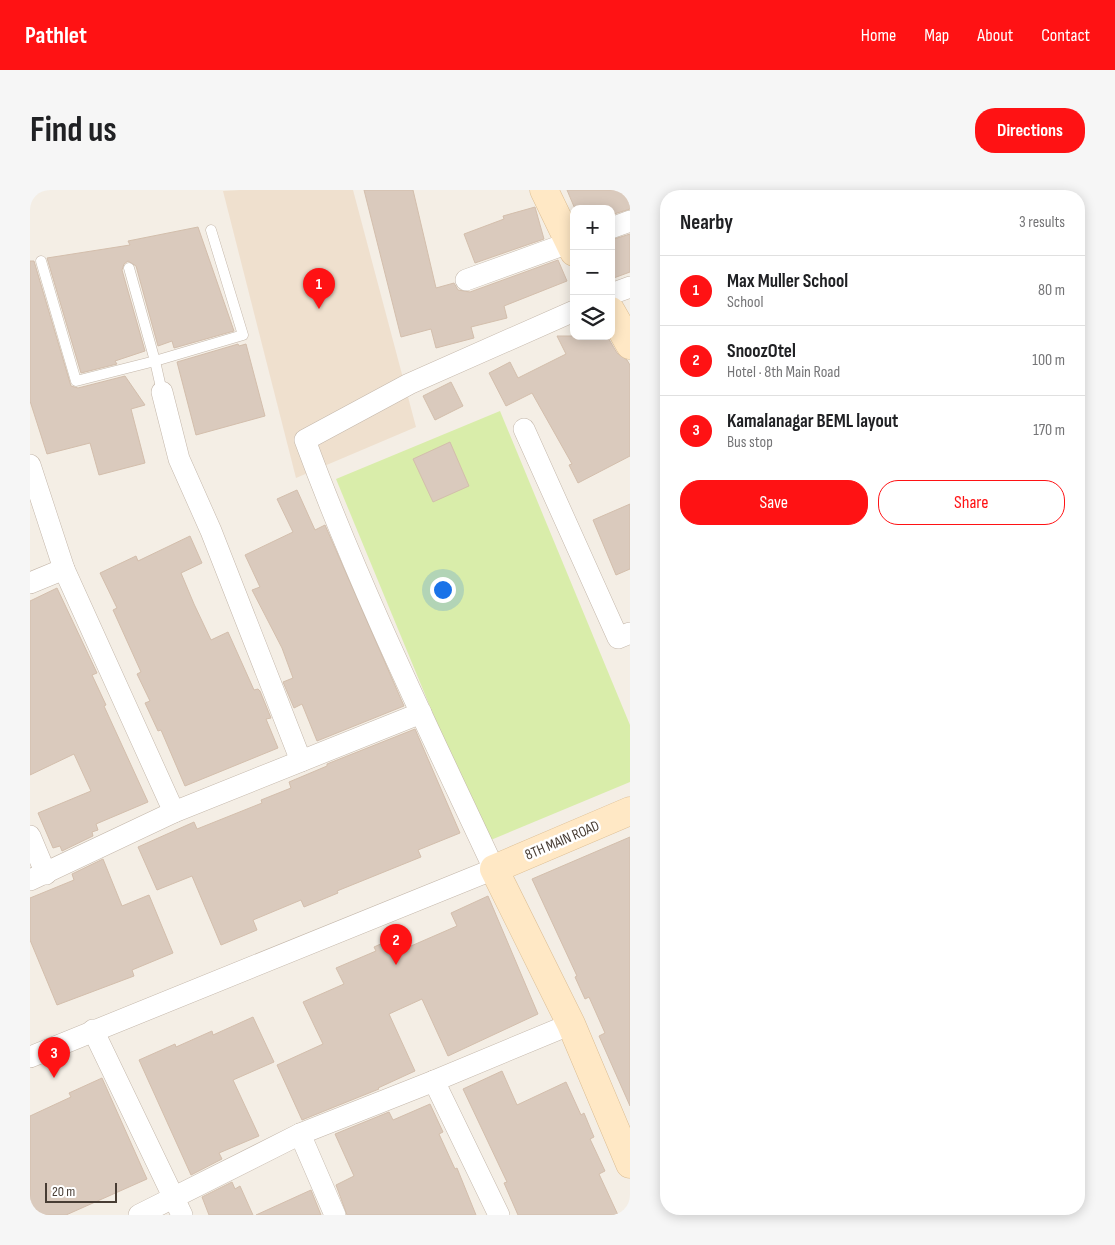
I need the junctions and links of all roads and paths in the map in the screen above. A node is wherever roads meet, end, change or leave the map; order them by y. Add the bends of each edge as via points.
1 (544, 190) edge
2 (630, 221) edge
3 (615, 227) edge
4 (211, 230) dead end
5 (570, 242) edge
6 (570, 247) edge
7 (41, 261) dead end
8 (129, 268) dead end
9 (466, 280) dead end
10 (630, 287) edge
11 (615, 293) edge
12 (570, 313) edge
13 (615, 318) edge
14 (630, 346) edge
15 (155, 361) junction
16 (162, 392) joint
17 (524, 429) dead end
18 (30, 465) edge
19 (64, 569) junction
20 (30, 583) edge
21 (630, 633) edge
22 (421, 713) junction
23 (301, 761) junction
24 (630, 811) edge
25 (174, 812) junction
26 (30, 836) edge
27 (494, 869) junction
28 (38, 877) edge
29 (571, 1024) junction
30 (93, 1030) junction
31 (30, 1057) edge
32 (434, 1081) junction
33 (300, 1134) junction
34 (630, 1164) edge
35 (178, 1207) edge
36 (139, 1215) edge
37 (335, 1215) edge
38 (499, 1215) edge

1 - 5 street
2 - 3 street
4 - 15 lane via 243,335
6 - 9 street
7 - 15 lane via 76,381
8 - 15 lane
10 - 11 street
12 - 22 street via 409,384 305,440 346,544
13 - 14 street
15 - 16 lane
16 - 23 street via 179,459 211,531
17 - 21 street via 618,638
18 - 19 street
19 - 20 street
19 - 25 street
22 - 23 street
22 - 27 street
23 - 25 street
24 - 27 street, 8TH MAIN ROAD
25 - 28 street
26 - 28 street
27 - 29 street
27 - 30 street
29 - 32 street
29 - 34 street
30 - 31 street
30 - 35 street
32 - 33 street
32 - 38 street
33 - 35 street
33 - 37 street
35 - 36 street

